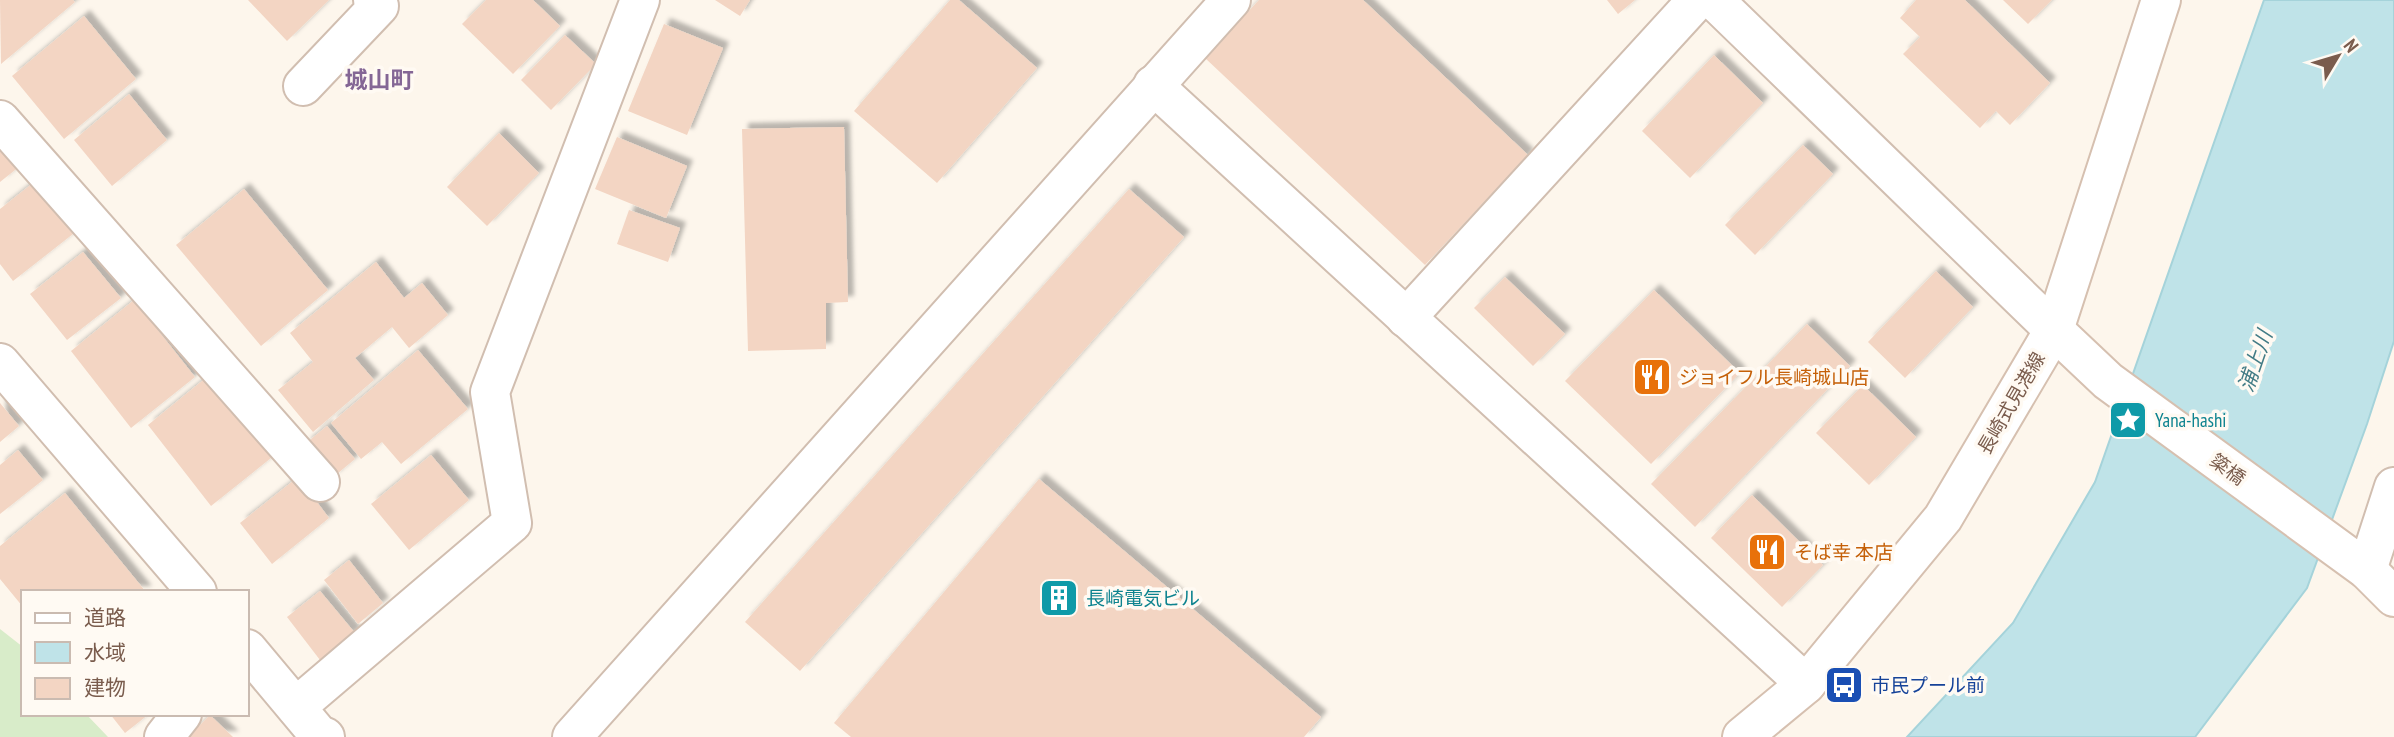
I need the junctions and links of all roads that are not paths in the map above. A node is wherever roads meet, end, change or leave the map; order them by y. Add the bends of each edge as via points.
1 (373, 0) edge
2 (640, 0) edge
3 (1231, 0) edge
4 (1697, 0) edge
5 (1714, 0) edge
6 (2161, 0) edge
7 (1153, 85) junction
8 (303, 86) dead end
9 (0, 120) edge
10 (1406, 318) junction
11 (2054, 330) junction
12 (0, 363) edge
13 (320, 482) dead end
14 (2394, 487) edge
15 (2357, 563) junction
16 (195, 590) edge
17 (2394, 597) edge
18 (248, 650) edge
19 (1806, 684) junction
20 (296, 707) junction
21 (180, 716) edge
22 (164, 737) edge
23 (325, 737) edge
24 (572, 737) edge
25 (1742, 737) edge

1 - 8 street via 379,6
2 - 20 street via 490,392 512,523
3 - 7 street
4 - 10 street
5 - 11 street, 簗橋
6 - 11 street, 長崎式見港線
7 - 10 street
7 - 24 street
9 - 13 street
10 - 19 street
11 - 15 street, 簗橋 via 2108,382
11 - 19 street, 長崎式見港線 via 1944,519
12 - 16 street
14 - 15 street
15 - 17 street, 簗橋
18 - 20 street
19 - 25 street, 長崎式見港線
20 - 23 street
21 - 22 street

